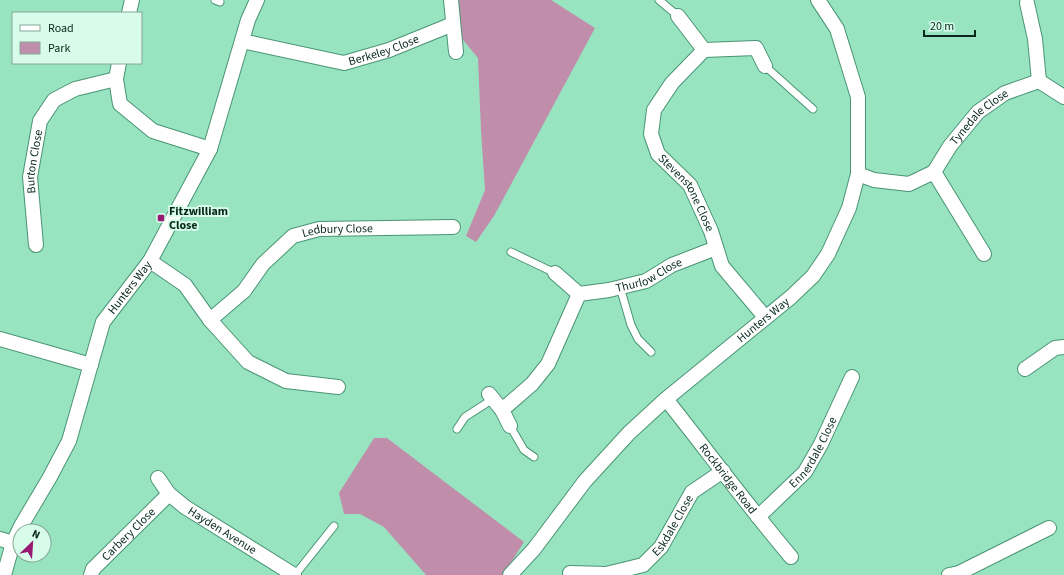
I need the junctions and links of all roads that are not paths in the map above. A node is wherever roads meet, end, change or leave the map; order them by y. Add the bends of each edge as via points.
1 (132, 0) edge
2 (257, 0) edge
3 (451, 0) edge
4 (659, 0) edge
5 (818, 0) edge
6 (1026, 3) dead end
7 (129, 12) edge
8 (678, 16) joint
9 (453, 24) junction
10 (242, 42) junction
11 (704, 50) junction
12 (456, 52) dead end
13 (119, 64) edge
14 (765, 66) joint
15 (116, 79) junction
16 (1039, 81) junction
17 (1064, 97) edge
18 (813, 109) dead end
19 (210, 149) junction
20 (934, 172) junction
21 (858, 174) junction
22 (452, 227) dead end
23 (36, 245) dead end
24 (716, 248) junction
25 (511, 252) dead end
26 (984, 254) dead end
27 (150, 261) junction
28 (556, 273) joint
29 (620, 287) junction
30 (579, 294) junction
31 (765, 316) junction
32 (210, 320) junction
33 (0, 339) edge
34 (1064, 347) edge
35 (651, 352) dead end
36 (91, 365) junction
37 (1024, 369) dead end
38 (852, 377) dead end
39 (338, 387) dead end
40 (491, 397) joint
41 (666, 400) junction
42 (502, 410) junction
43 (510, 426) joint
44 (457, 429) dead end
45 (534, 457) dead end
46 (723, 470) junction
47 (158, 478) dead end
48 (169, 494) junction
49 (758, 517) junction
50 (334, 526) dead end
51 (1049, 528) dead end
52 (7, 541) edge
53 (791, 557) dead end
54 (570, 573) dead end
55 (956, 574) edge
56 (4, 575) edge
57 (91, 575) edge
58 (295, 575) edge
59 (510, 575) edge

1 - 7 street
2 - 10 street, Hunters Way
3 - 9 street
4 - 8 lane
5 - 21 street, Hunters Way via 837,30 858,97
6 - 16 street via 1035,38
8 - 11 street
9 - 10 street, Berkeley Close via 389,50 344,63
9 - 12 street
10 - 19 street, Hunters Way
11 - 14 street via 756,48
11 - 24 street, Stevenstone Close via 672,83 654,110 651,134 658,154 690,185
13 - 15 street
14 - 18 lane
15 - 19 street via 120,104 153,131
15 - 23 street, Burton Close via 75,89 54,100 40,121 30,177
16 - 17 street
16 - 20 street, Tynedale Close via 1005,93 978,112 950,146
19 - 27 street, Hunters Way
20 - 21 street via 909,184 874,180
20 - 26 street
21 - 31 street, Hunters Way via 849,208 828,254 813,276 791,297
22 - 32 street, Ledbury Close via 319,229 293,236 264,264 244,290
24 - 29 street, Thurlow Close via 672,265 646,281
24 - 31 street, Stevenstone Close via 722,266
25 - 28 lane
27 - 32 street via 184,285
27 - 36 street, Hunters Way via 103,322
28 - 30 street
29 - 30 street, Thurlow Close
29 - 35 lane via 631,325 638,339
30 - 42 street via 548,364 532,384
31 - 41 street, Hunters Way
32 - 39 street via 248,362 286,381
33 - 36 street
34 - 37 street via 1055,348
36 - 52 street, Hunters Way via 69,441 21,526
38 - 49 street, Ennerdale Close via 805,472
40 - 42 street
40 - 44 lane via 465,417
41 - 46 street, Rockbridge Road
41 - 59 street, Hunters Way via 628,433 585,481 534,549
42 - 43 street
43 - 45 lane via 524,450
46 - 49 street, Rockbridge Road
46 - 54 street, Eskdale Close via 692,492 661,547 643,565 606,574
47 - 48 street, Hayden Avenue
48 - 57 street, Carbery Close via 93,569
48 - 58 street, Hayden Avenue via 185,507
49 - 53 street, Rockbridge Road
50 - 58 lane
51 - 55 street
52 - 56 street, Hunters Way

